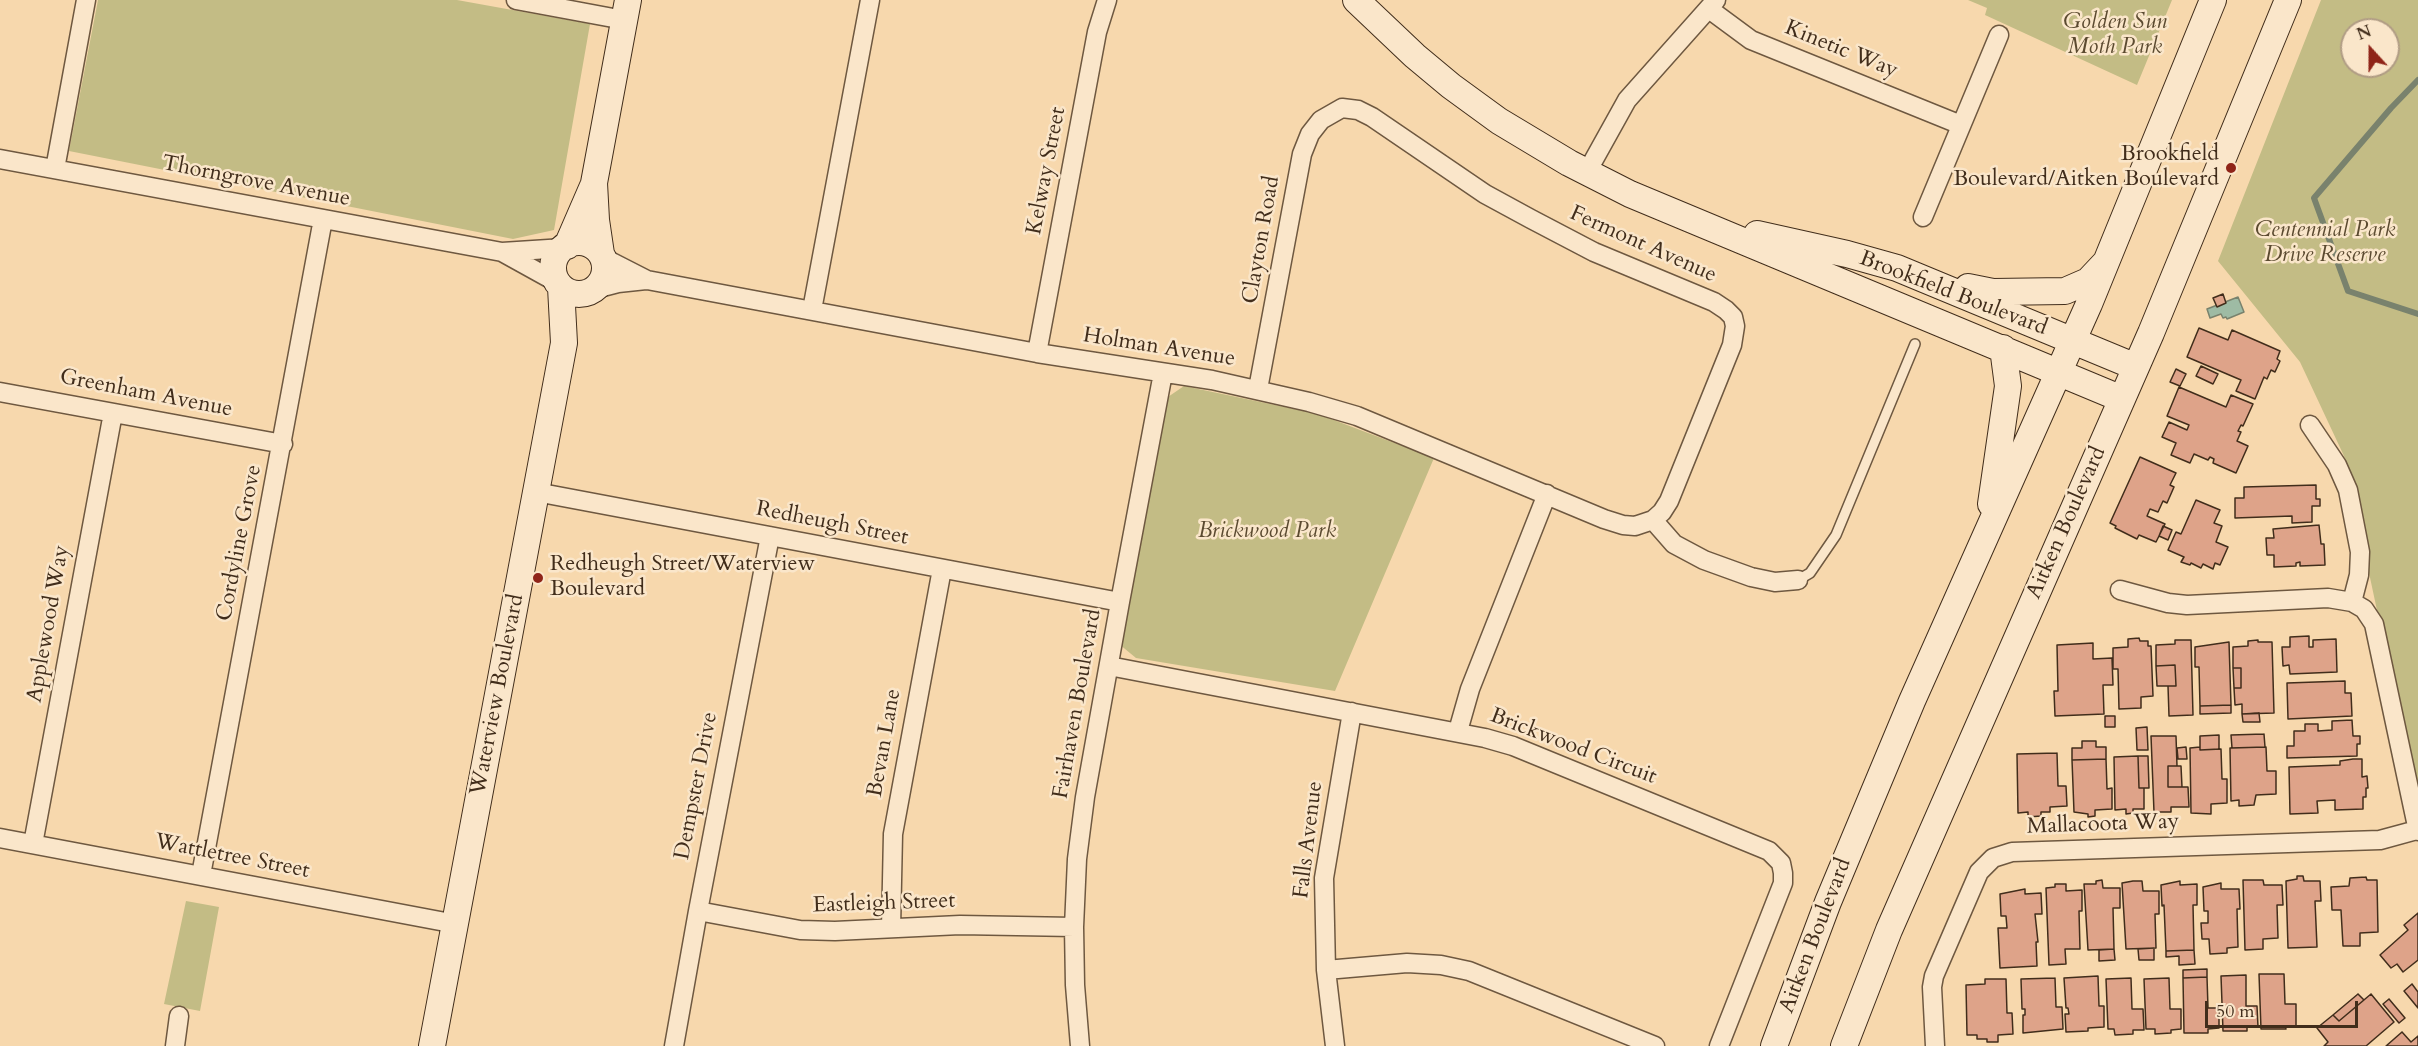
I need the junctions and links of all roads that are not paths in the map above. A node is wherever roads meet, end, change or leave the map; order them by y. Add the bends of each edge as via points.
1 (86, 0) edge
2 (516, 0) edge
3 (870, 0) edge
4 (1107, 0) edge
5 (1356, 0) edge
6 (2213, 0) edge
7 (2288, 0) edge
8 (1712, 4) edge
9 (626, 10) edge
10 (1999, 35) dead end
11 (1334, 111) joint
12 (1961, 125) junction
13 (0, 159) edge
14 (55, 169) junction
15 (1587, 172) junction
16 (594, 183) junction
17 (1923, 217) dead end
18 (323, 219) junction
19 (1695, 221) junction
20 (566, 247) junction
21 (502, 252) junction
22 (2110, 252) junction
23 (602, 255) junction
24 (647, 280) junction
25 (1926, 280) junction
26 (560, 285) junction
27 (593, 290) junction
28 (812, 310) junction
29 (2073, 341) junction
30 (564, 343) junction
31 (1915, 344) dead end
32 (2003, 348) junction
33 (1037, 353) junction
34 (2136, 367) junction
35 (2059, 372) junction
36 (1163, 373) junction
37 (1258, 389) junction
38 (0, 392) edge
39 (2121, 399) junction
40 (113, 413) junction
41 (2310, 425) dead end
42 (283, 444) junction
43 (536, 492) junction
44 (1547, 494) junction
45 (1649, 522) junction
46 (770, 536) junction
47 (1983, 543) junction
48 (942, 569) junction
49 (1798, 580) joint
50 (2120, 590) dead end
51 (1120, 602) junction
52 (2352, 602) junction
53 (1109, 666) junction
54 (1352, 712) junction
55 (1458, 731) junction
56 (2418, 831) edge
57 (0, 838) edge
58 (33, 844) junction
59 (201, 875) junction
60 (698, 911) junction
61 (456, 924) junction
62 (1074, 927) junction
63 (891, 928) junction
64 (1326, 970) junction
65 (179, 1016) dead end
66 (176, 1046) edge
67 (432, 1046) edge
68 (674, 1046) edge
69 (1080, 1046) edge
70 (1335, 1046) edge
71 (1655, 1046) edge
72 (1719, 1046) edge
73 (1774, 1046) edge
74 (1844, 1046) edge
75 (1935, 1046) edge

1 - 14 street
2 - 9 street
3 - 28 street
4 - 33 street, Kelway Street via 1097,32
5 - 15 street, Brookfield Boulevard via 1450,86 1499,121
6 - 22 street, Aitken Boulevard
7 - 34 street, Aitken Boulevard
8 - 12 street, Kinetic Way via 1751,40
8 - 15 street via 1628,100
9 - 16 street
10 - 12 street
11 - 37 street, Clayton Road via 1310,134 1302,154
11 - 45 street, Fermont Avenue via 1358,110 1485,194 1594,252 1714,302 1732,317 1732,345 1669,501
12 - 17 street
13 - 14 street, Thorngrove Avenue
14 - 18 street, Thorngrove Avenue
15 - 19 street, Brookfield Boulevard
16 - 20 street
16 - 23 street
18 - 21 street, Thorngrove Avenue
18 - 42 street, Cordyline Grove
19 - 25 street, Brookfield Boulevard via 1847,254
19 - 32 street, Brookfield Boulevard
20 - 21 street, Thorngrove Avenue
20 - 23 street via 582,243
20 - 26 street via 555,261
21 - 26 street, Thorngrove Avenue
22 - 25 street via 2101,269 2088,281 2065,291 1993,292
22 - 29 street, Aitken Boulevard
23 - 24 street, Holman Avenue
23 - 27 street via 605,271
24 - 27 street, Holman Avenue
24 - 28 street, Holman Avenue
25 - 29 street, Brookfield Boulevard
26 - 27 street via 575,294
26 - 30 street, Waterview Boulevard
27 - 30 street, Waterview Boulevard
28 - 33 street, Holman Avenue
29 - 34 street, Brookfield Boulevard
29 - 35 street, Aitken Boulevard
30 - 43 street, Waterview Boulevard
31 - 49 lane via 1836,535 1810,573
32 - 35 street, Brookfield Boulevard
32 - 47 street via 2008,386
33 - 36 street, Holman Avenue
34 - 39 street, Aitken Boulevard
35 - 39 street, Brookfield Boulevard
35 - 47 street, Aitken Boulevard
36 - 37 street, Holman Avenue
36 - 51 street, Fairhaven Boulevard
37 - 44 street, Holman Avenue via 1357,416
38 - 40 street, Greenham Avenue
39 - 74 street, Aitken Boulevard via 1894,919
40 - 42 street, Greenham Avenue
40 - 58 street, Applewood Way
41 - 52 street via 2337,465 2348,490 2360,552
42 - 59 street, Cordyline Grove
43 - 46 street, Redheugh Street
43 - 61 street, Waterview Boulevard
44 - 45 street, Holman Avenue via 1623,525
44 - 55 street via 1470,689
45 - 49 street via 1674,544 1704,560 1751,577 1775,582
46 - 48 street, Redheugh Street
46 - 60 street, Dempster Drive
47 - 73 street, Aitken Boulevard via 1828,902
48 - 51 street, Redheugh Street
48 - 63 street, Bevan Lane via 893,834
50 - 52 street via 2187,605 2328,598
51 - 53 street, Fairhaven Boulevard
52 - 56 street via 2364,609 2374,624
53 - 54 street, Brickwood Circuit
53 - 62 street, Fairhaven Boulevard via 1080,838
54 - 55 street, Brickwood Circuit
54 - 64 street, Falls Avenue via 1324,878
55 - 72 street, Brickwood Circuit via 1513,746 1769,851 1781,863 1783,883
56 - 75 street, Mallacoota Way via 2380,840 2012,852 1993,858 1979,872 1934,976
57 - 58 street, Wattletree Street
58 - 59 street, Wattletree Street
59 - 61 street, Wattletree Street
60 - 63 street, Eastleigh Street via 800,930
60 - 68 street, Dempster Drive
61 - 67 street, Waterview Boulevard
62 - 63 street, Eastleigh Street
62 - 69 street, Fairhaven Boulevard
64 - 70 street, Falls Avenue
64 - 71 street via 1407,963 1469,971
65 - 66 street

